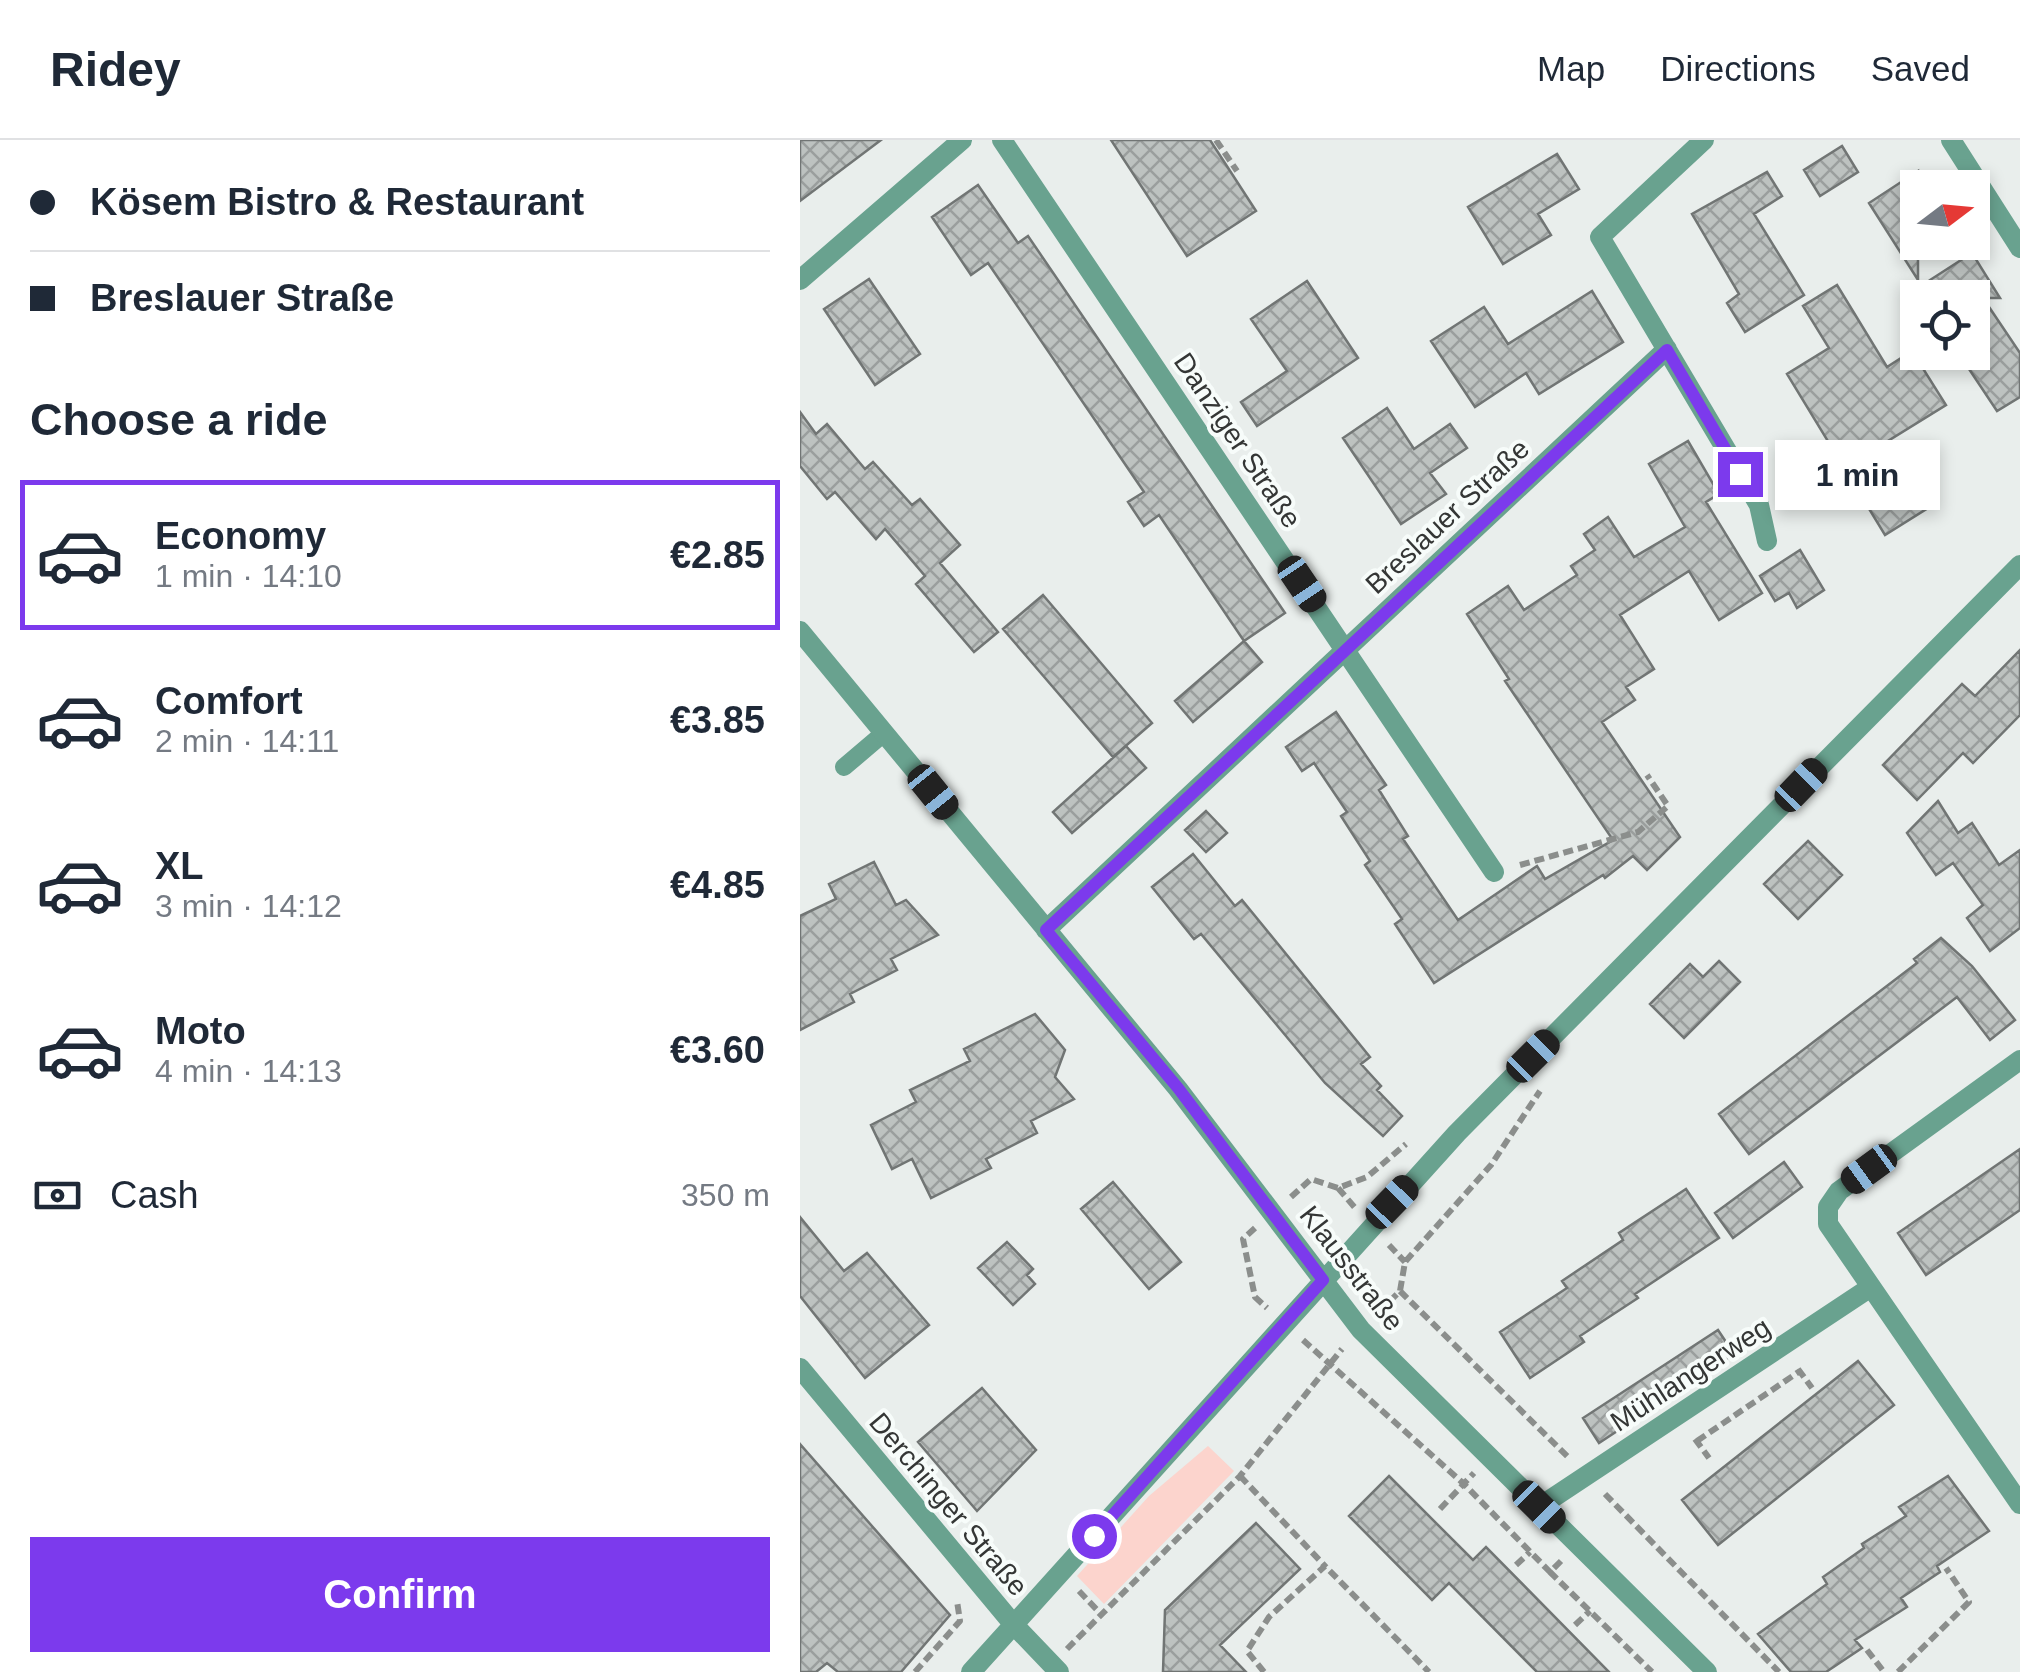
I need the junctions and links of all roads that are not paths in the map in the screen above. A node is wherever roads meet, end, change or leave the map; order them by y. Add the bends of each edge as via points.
1 (962, 140) edge
2 (1002, 140) edge
3 (1704, 140) edge
4 (1952, 140) edge
5 (2020, 248) edge
6 (800, 280) edge
7 (1667, 350) junction
8 (1767, 540) dead end
9 (2020, 565) edge
10 (800, 631) edge
11 (1345, 648) junction
12 (884, 733) junction
13 (844, 767) dead end
14 (1494, 872) road end
15 (1046, 930) junction
16 (2020, 1060) edge
17 (1323, 1280) junction
18 (1871, 1287) junction
19 (800, 1368) edge
20 (2020, 1504) edge
21 (1539, 1507) junction
22 (1014, 1625) junction
23 (971, 1672) edge
24 (1059, 1672) edge
25 (1708, 1672) edge

1 - 6 street
2 - 11 street, Danziger Straße
3 - 7 street via 1600,237
4 - 5 street
7 - 8 street via 1759,505
7 - 11 street, Breslauer Straße
9 - 17 street via 1470,1120
10 - 12 street, Klausstraße
11 - 14 street, Danziger Straße
11 - 15 street, Breslauer Straße
12 - 13 lane
12 - 15 street, Klausstraße
15 - 17 street, Klausstraße via 1178,1088
16 - 18 street via 1839,1191 1828,1207 1828,1224
17 - 21 street, Klausstraße via 1361,1330
17 - 22 street
18 - 20 street
18 - 21 street, Mühlangerweg
19 - 22 street, Derchinger Straße
21 - 25 street, Klausstraße
22 - 23 street
22 - 24 street, Derchinger Straße

